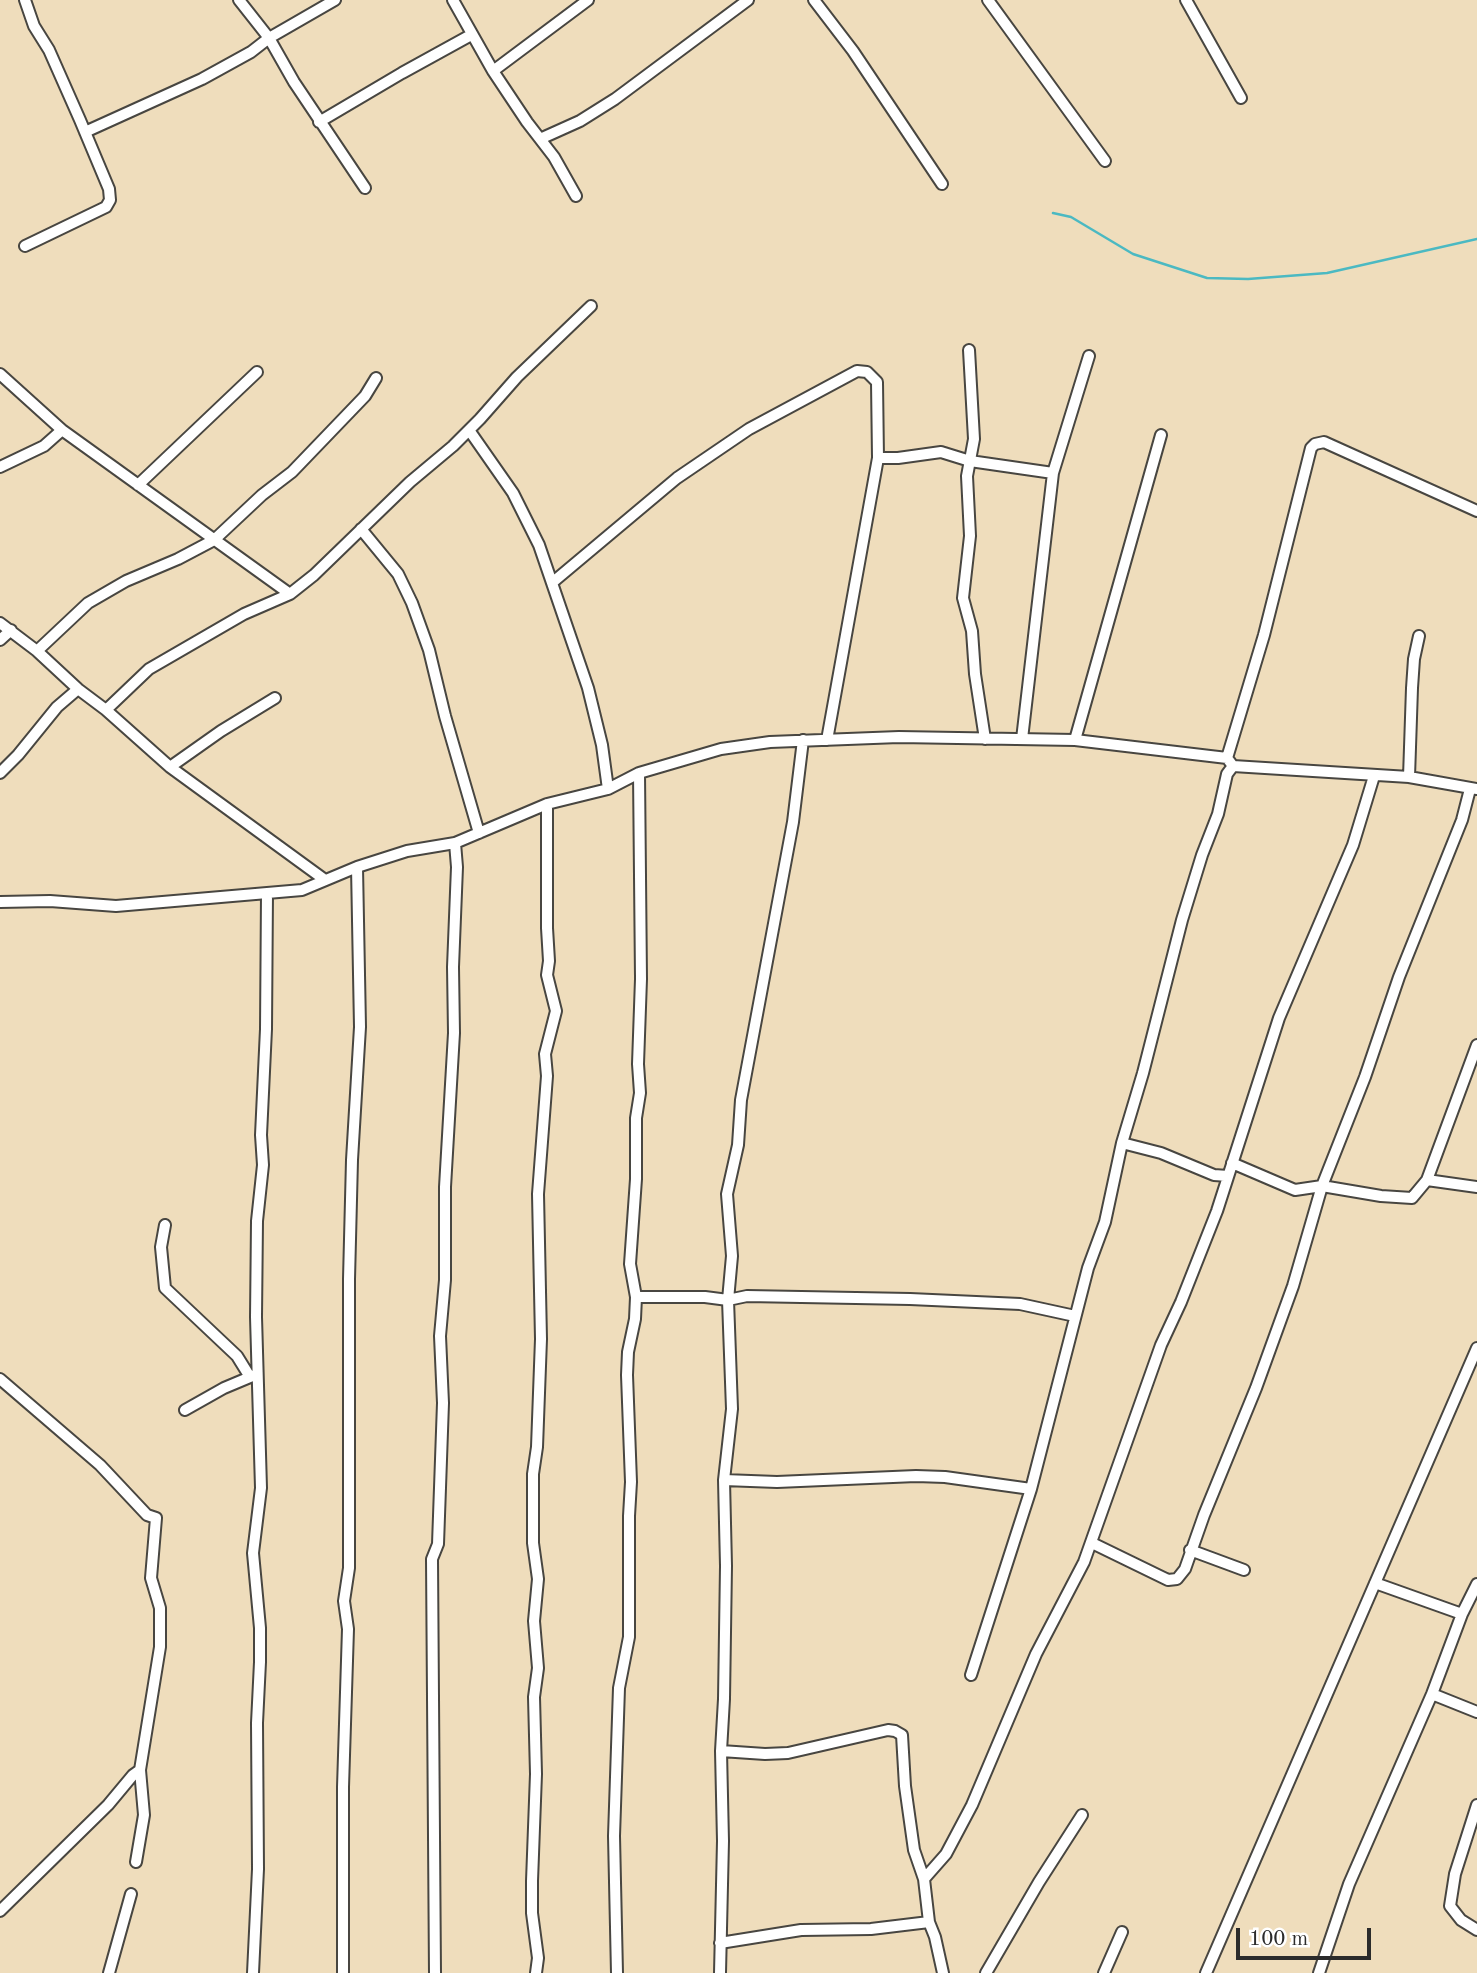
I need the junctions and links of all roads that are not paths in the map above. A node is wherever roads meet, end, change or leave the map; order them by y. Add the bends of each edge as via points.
1 (25, 0) edge
2 (239, 0) edge
3 (335, 0) edge
4 (453, 0) edge
5 (588, 0) edge
6 (748, 0) edge
7 (814, 0) edge
8 (988, 0) edge
9 (1186, 0) edge
10 (471, 35) junction
11 (269, 38) junction
12 (493, 71) junction
13 (1241, 98) dead end
14 (319, 122) junction
15 (85, 132) junction
16 (540, 139) junction
17 (1105, 161) dead end
18 (942, 184) dead end
19 (365, 188) dead end
20 (576, 196) dead end
21 (25, 246) dead end
22 (591, 306) dead end
23 (969, 350) dead end
24 (1089, 356) dead end
25 (257, 372) dead end
26 (0, 374) edge
27 (376, 378) dead end
28 (62, 430) junction
29 (469, 430) junction
30 (1161, 435) dead end
31 (878, 458) junction
32 (970, 461) junction
33 (0, 467) edge
34 (1053, 473) junction
35 (138, 485) junction
36 (1477, 511) edge
37 (361, 529) junction
38 (214, 540) junction
39 (553, 582) junction
40 (290, 594) junction
41 (0, 623) edge
42 (11, 630) junction
43 (1419, 636) dead end
44 (0, 640) edge
45 (37, 650) junction
46 (78, 689) junction
47 (275, 698) dead end
48 (106, 710) junction
49 (985, 739) junction
50 (1022, 739) junction
51 (803, 740) junction
52 (827, 740) junction
53 (1075, 740) junction
54 (1230, 762) junction
55 (170, 767) junction
56 (0, 773) edge
57 (639, 773) junction
58 (1374, 775) junction
59 (1409, 777) junction
60 (608, 789) junction
61 (1474, 789) edge
62 (547, 804) junction
63 (479, 833) junction
64 (455, 843) junction
65 (357, 867) junction
66 (325, 880) junction
67 (267, 893) junction
68 (0, 902) edge
69 (1477, 1045) edge
70 (1122, 1143) junction
71 (1232, 1163) junction
72 (1228, 1176) junction
73 (1427, 1180) junction
74 (1322, 1186) junction
75 (1477, 1187) edge
76 (165, 1225) dead end
77 (636, 1297) junction
78 (728, 1300) junction
79 (1075, 1316) junction
80 (1477, 1348) edge
81 (254, 1375) junction
82 (0, 1379) edge
83 (185, 1410) dead end
84 (724, 1480) junction
85 (1031, 1489) junction
86 (1092, 1543) junction
87 (1190, 1550) junction
88 (1244, 1570) dead end
89 (1375, 1583) junction
90 (1477, 1584) edge
91 (1462, 1614) junction
92 (971, 1675) dead end
93 (1432, 1693) junction
94 (1477, 1712) edge
95 (721, 1751) junction
96 (140, 1770) junction
97 (1477, 1805) edge
98 (1082, 1815) dead end
99 (1475, 1819) edge
100 (136, 1862) dead end
101 (924, 1879) junction
102 (131, 1894) dead end
103 (0, 1911) edge
104 (929, 1922) junction
105 (1477, 1930) edge
106 (1122, 1932) dead end
107 (720, 1943) junction
108 (109, 1973) edge
109 (253, 1973) edge
110 (342, 1973) edge
111 (435, 1973) edge
112 (536, 1973) edge
113 (617, 1973) edge
114 (720, 1973) edge
115 (943, 1973) edge
116 (986, 1973) edge
117 (1104, 1973) edge
118 (1206, 1973) edge
119 (1319, 1973) edge

1 - 15 street
2 - 11 street
3 - 11 street
4 - 10 street
5 - 12 street
6 - 16 street via 615,99
7 - 18 street
8 - 17 street
9 - 13 street
10 - 12 street
10 - 14 street
11 - 14 street
11 - 15 street via 202,79
12 - 16 street
14 - 19 street
15 - 21 street via 110,200 106,207
16 - 20 street
22 - 29 street
23 - 32 street via 974,439
24 - 34 street
25 - 35 street
26 - 28 street
27 - 38 street via 365,396 292,472
28 - 33 street via 44,446
28 - 35 street
29 - 37 street
29 - 39 street via 526,516
30 - 53 street
31 - 32 street via 941,452
31 - 39 street via 877,382 867,372 858,371 749,429 677,478
31 - 52 street
32 - 34 street
32 - 49 street via 970,536 963,598 972,631
34 - 50 street
35 - 38 street
36 - 54 street via 1324,442 1311,448
37 - 40 street
37 - 63 street via 397,574 412,603
38 - 40 street
38 - 45 street via 88,603
39 - 60 street via 588,688
40 - 48 street via 244,614 149,669
41 - 42 street
42 - 44 street
42 - 45 street
43 - 59 street
45 - 46 street
46 - 48 street
46 - 56 street
47 - 55 street
48 - 55 street
49 - 50 street
49 - 52 street
50 - 53 street
51 - 52 street
51 - 57 street via 721,749
51 - 78 street via 793,822 727,1194 733,1268
53 - 54 street
54 - 58 street
54 - 70 street
55 - 66 street
57 - 60 street
57 - 77 street via 640,1093 630,1264
58 - 59 street
58 - 71 street via 1353,845 1279,1018
59 - 61 street
60 - 62 street
61 - 74 street
62 - 63 street
62 - 112 street via 547,975 555,1011 545,1054 538,1194 541,1339 533,1474 538,1579 532,1881
63 - 64 street
64 - 65 street via 407,851
64 - 111 street via 454,1033 440,1336 443,1414 438,1544 432,1559
65 - 66 street
65 - 110 street via 360,1027 349,1279
66 - 67 street via 302,890
67 - 68 street via 116,906
67 - 81 street
69 - 73 street
70 - 72 street
70 - 79 street via 1105,1222
71 - 72 street
71 - 74 street via 1295,1189
72 - 86 street via 1161,1345
73 - 74 street via 1412,1198
73 - 75 street
74 - 87 street via 1289,1299
76 - 81 street via 161,1247 165,1289
77 - 78 street
77 - 113 street via 627,1375 629,1637 619,1688 614,1836
78 - 79 street via 828,1297 1006,1304
78 - 84 street via 732,1409
79 - 85 street
80 - 89 street
81 - 83 street
81 - 109 street via 261,1488 253,1553 260,1662
82 - 96 street via 100,1465 147,1516 156,1518 150,1578 160,1608 160,1647
84 - 85 street via 916,1476
84 - 95 street
85 - 92 street
86 - 87 street via 1173,1580 1185,1569
86 - 101 street via 1015,1699 972,1805 946,1854
87 - 88 street
89 - 91 street
89 - 118 street
90 - 91 street
91 - 93 street
93 - 94 street
93 - 119 street via 1349,1884
95 - 101 street via 788,1752 888,1730 899,1732 914,1850
95 - 107 street
96 - 100 street via 144,1815
96 - 103 street
97 - 99 street
98 - 116 street
99 - 105 street via 1455,1874 1450,1906
101 - 104 street
102 - 108 street
104 - 107 street via 801,1930
104 - 115 street
106 - 117 street
107 - 114 street

